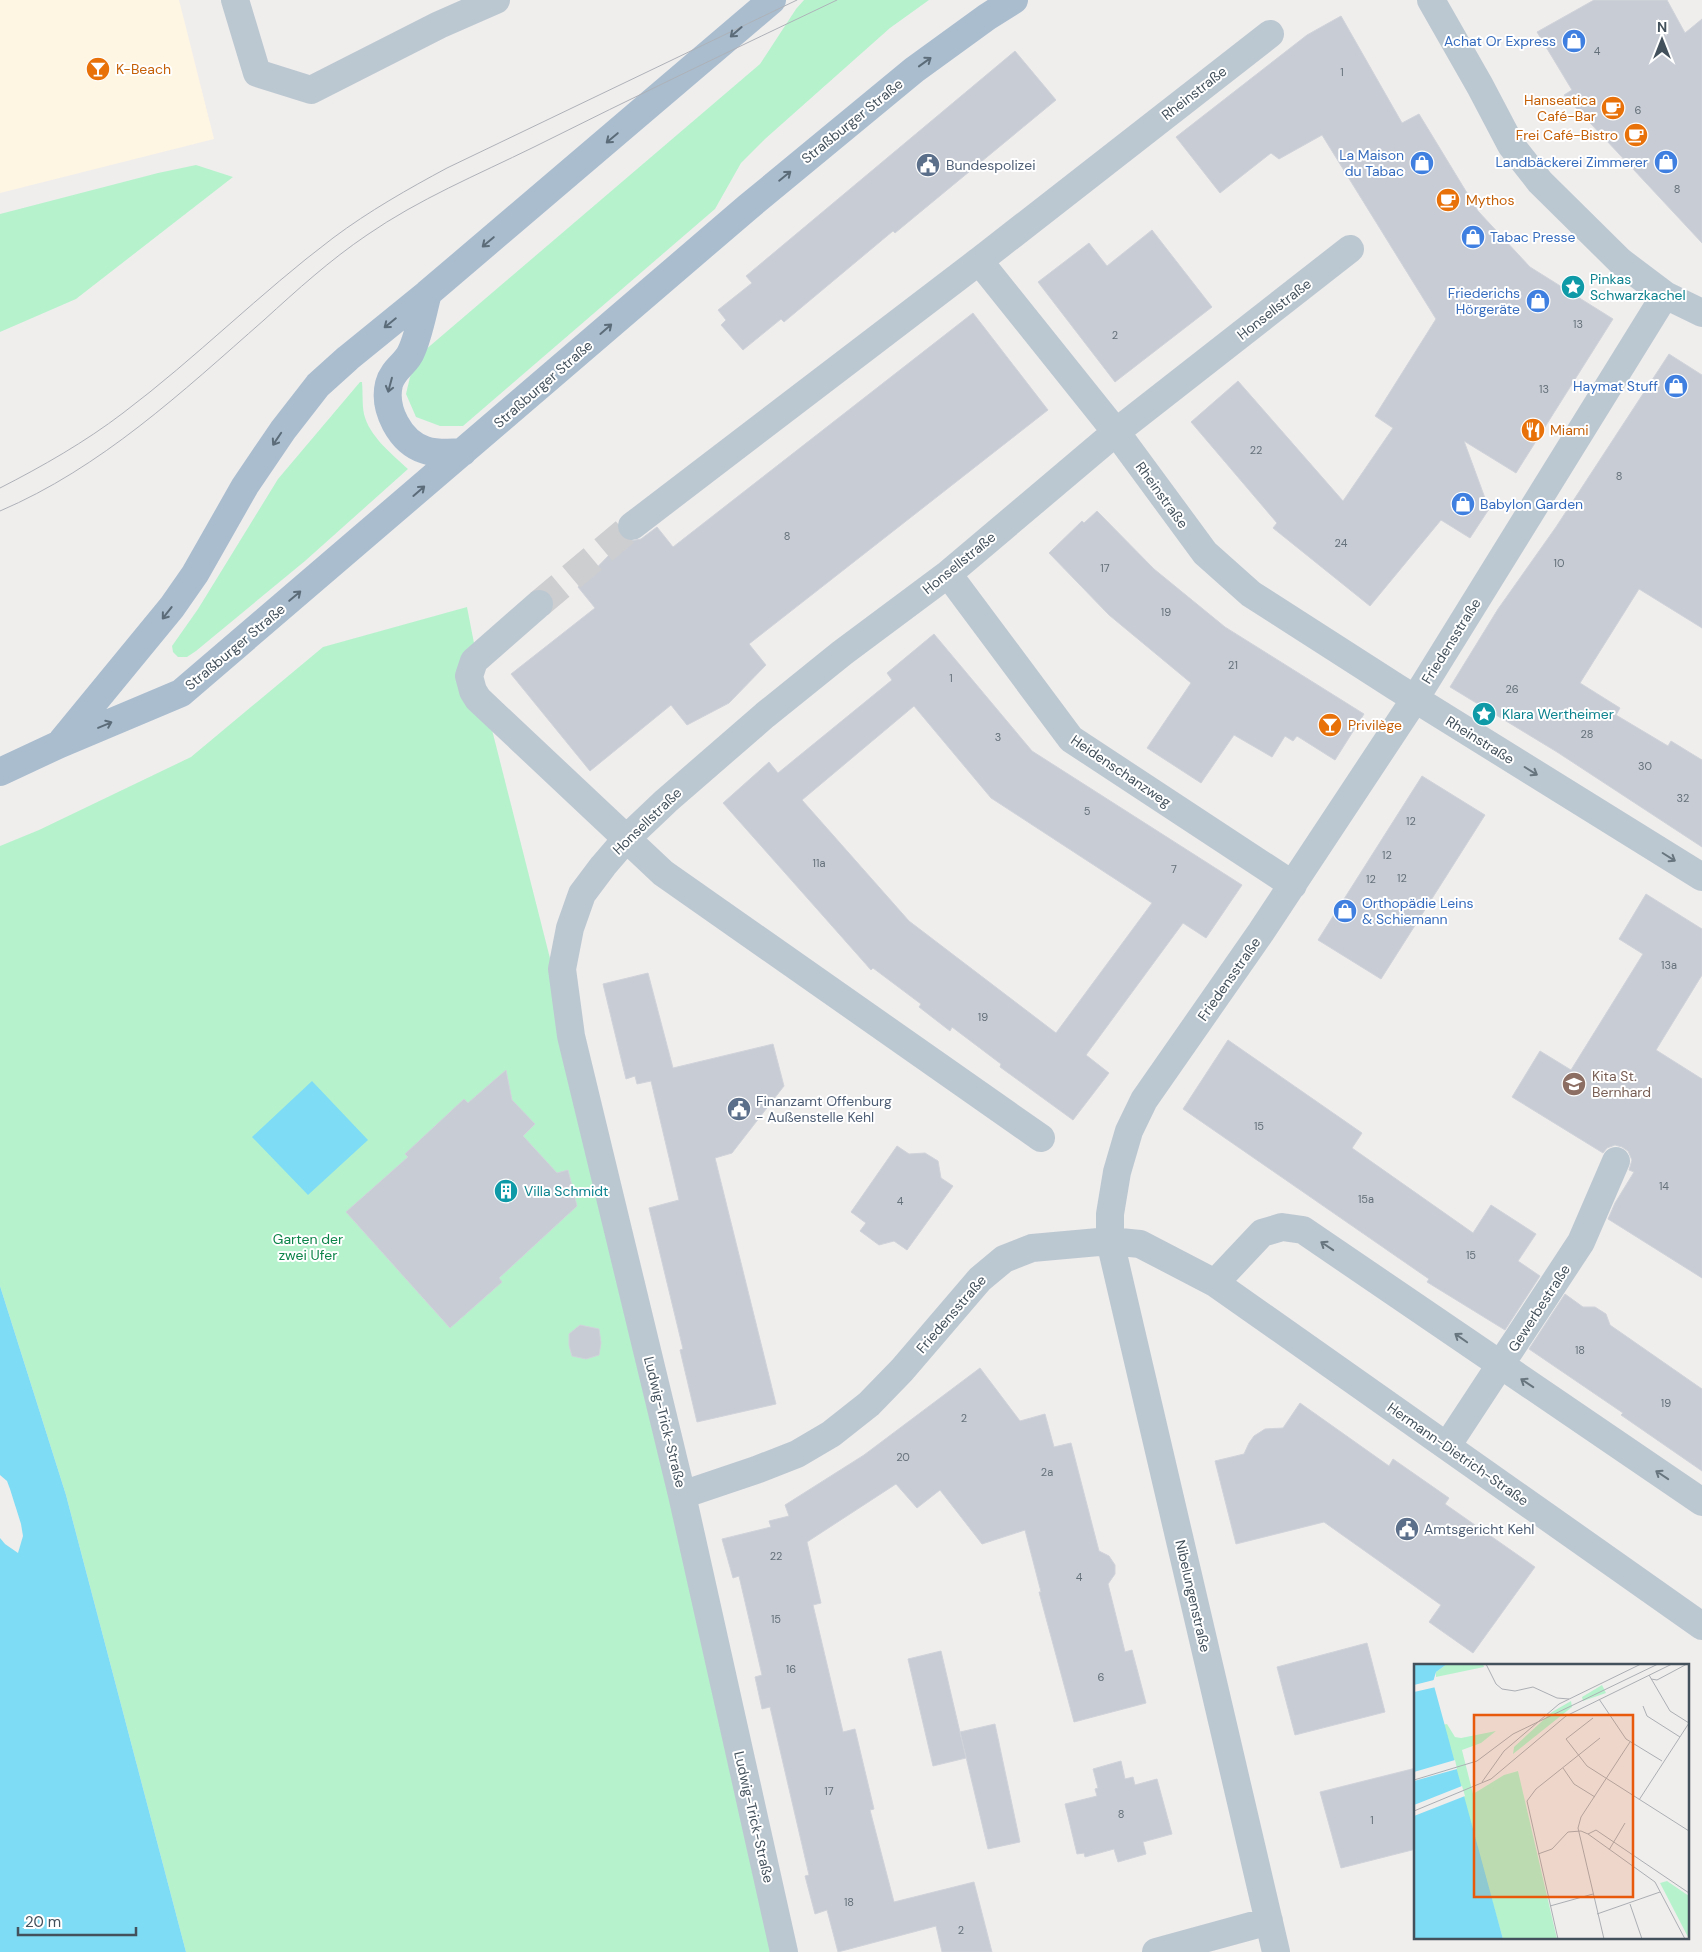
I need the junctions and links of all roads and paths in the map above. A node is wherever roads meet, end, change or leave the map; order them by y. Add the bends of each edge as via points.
1 (235, 0) edge
2 (496, 0) edge
3 (772, 0) edge
4 (1014, 0) edge
5 (1431, 0) edge
6 (1270, 34) dead end
7 (1350, 249) dead end
8 (979, 261) junction
9 (428, 293) junction
10 (1665, 295) junction
11 (1702, 314) edge
12 (1116, 432) junction
13 (463, 452) junction
14 (632, 526) tunnel mouth
15 (948, 574) junction
16 (539, 604) tunnel mouth
17 (1415, 699) junction
18 (60, 744) junction
19 (0, 772) edge
20 (627, 838) junction
21 (1702, 877) edge
22 (1293, 885) junction
23 (582, 894) joint
24 (1041, 1138) dead end
25 (1616, 1161) dead end
26 (1110, 1241) junction
27 (1215, 1283) junction
28 (1501, 1366) junction
29 (1447, 1446) junction
30 (682, 1495) junction
31 (1702, 1502) edge
32 (1702, 1626) edge
33 (1269, 1922) junction
34 (784, 1952) edge
35 (1156, 1952) edge
36 (1276, 1952) edge

1 - 2 street via 257,73 311,90
3 -> 9 main road, Straßburger Straße
13 -> 4 main road, Straßburger Straße via 748,207 899,83 987,16
5 - 10 street via 1511,145 1540,182 1620,261
6 - 8 street, Rheinstraße
7 - 12 street, Honsellstraße
8 - 12 street, Rheinstraße
8 - 14 street
9 -> 13 main road via 411,354 396,369 389,383 390,411 407,439 424,450
9 -> 18 main road, Straßburger Straße via 318,385 245,486 195,574 172,607
10 - 11 street
10 - 17 street, Friedensstraße
12 - 15 street, Honsellstraße
12 - 17 street, Rheinstraße via 1205,553 1251,594
18 -> 13 main road, Straßburger Straße via 181,693
15 - 20 street, Honsellstraße via 766,715
15 - 22 street, Heidenschanzweg via 1071,739
16 - 20 street via 474,661 469,676 473,691
17 -> 21 street, Rheinstraße
17 - 22 street, Friedensstraße
18 - 19 main road, Straßburger Straße
20 - 23 street, Honsellstraße
20 - 24 street via 663,873
22 - 26 street, Friedensstraße via 1144,1100 1129,1131 1117,1172 1110,1214
23 - 30 street, Ludwig-Trick-Straße via 570,928 562,969 571,1036
25 - 28 street, Gewerbestraße via 1581,1242
26 - 27 street, Hermann-Dietrich-Straße via 1140,1244
26 - 30 street, Friedensstraße via 1032,1248 1004,1259 980,1279 869,1404 831,1434 789,1457
26 - 33 street, Nibelungenstraße
28 -> 27 street via 1303,1230 1282,1227 1262,1233
27 - 29 street, Hermann-Dietrich-Straße
28 - 29 street, Gewerbestraße
31 -> 28 street
29 - 32 street, Hermann-Dietrich-Straße
30 - 34 street, Ludwig-Trick-Straße
33 - 35 street
33 - 36 street, Nibelungenstraße

